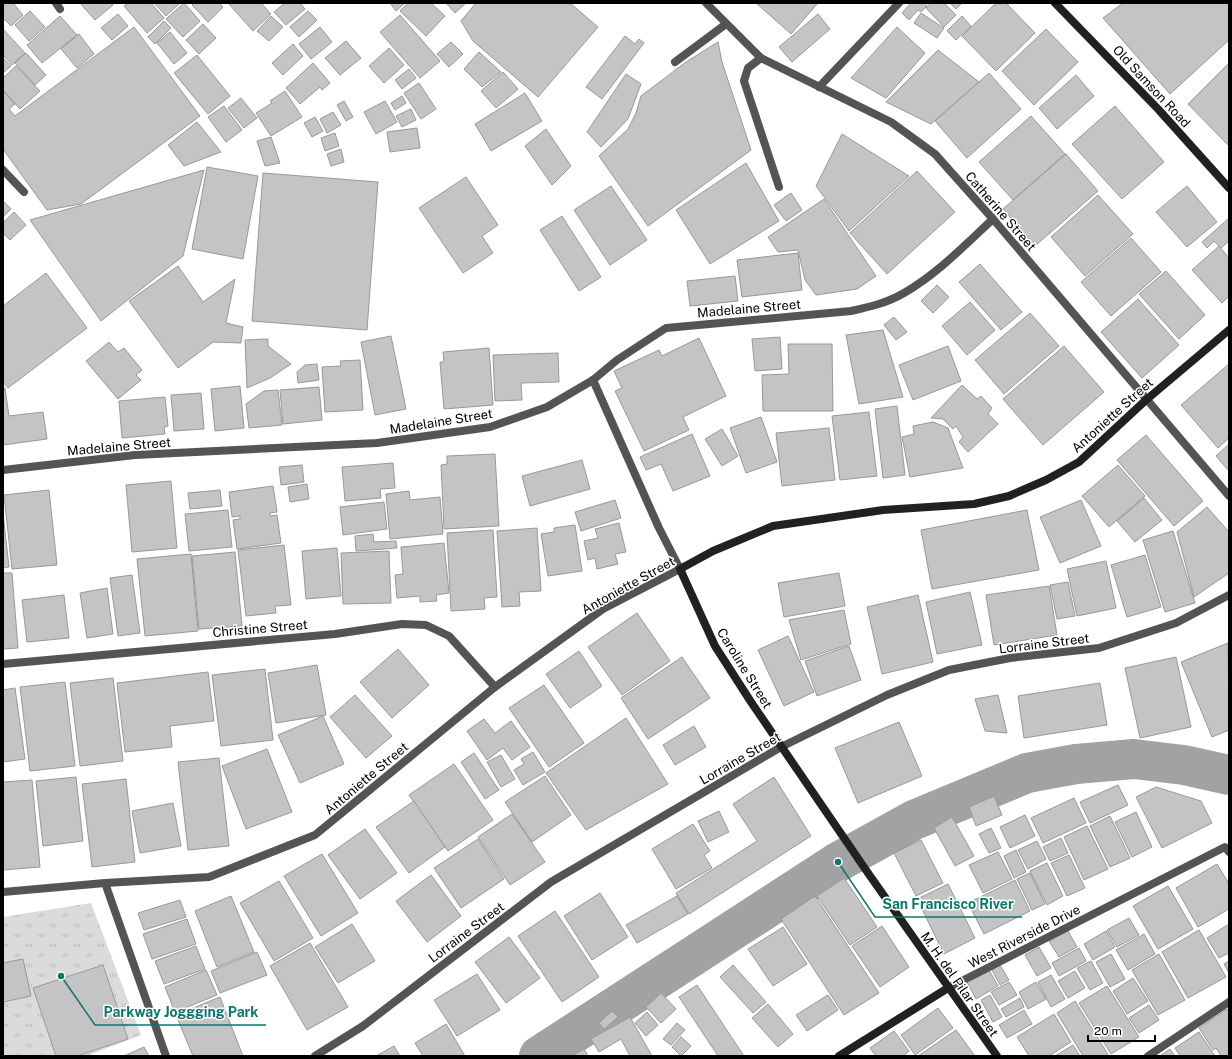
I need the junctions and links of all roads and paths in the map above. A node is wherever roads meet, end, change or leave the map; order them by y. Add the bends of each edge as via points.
1 (706, 3) edge
2 (899, 3) edge
3 (1055, 3) edge
4 (726, 24) junction
5 (760, 58) junction
6 (675, 62) dead end
7 (819, 87) junction
8 (3, 170) edge
9 (779, 187) dead end
10 (1229, 188) edge
11 (24, 192) dead end
12 (994, 219) junction
13 (1229, 330) edge
14 (593, 380) junction
15 (1146, 400) junction
16 (3, 470) edge
17 (1229, 496) edge
18 (680, 569) junction
19 (1229, 595) edge
20 (3, 664) edge
21 (495, 687) junction
22 (781, 746) junction
23 (836, 827) joint
24 (1227, 850) edge
25 (105, 883) junction
26 (3, 892) edge
27 (948, 988) junction
28 (1229, 1002) edge
29 (166, 1056) edge
30 (315, 1056) edge
31 (839, 1056) edge
32 (997, 1056) edge
33 (1148, 1056) edge

1 - 4 street, Catherine Street
2 - 7 street
3 - 10 street, Old Samson Road via 1158,109
4 - 5 street, Catherine Street
4 - 6 street
5 - 7 street, Catherine Street
5 - 9 street via 748,68 744,81
7 - 12 street, Catherine Street via 891,122 935,154
8 - 11 street
12 - 14 street, Madelaine Street via 932,274 903,294 876,305 851,311 666,328 617,360
12 - 15 street, Catherine Street
13 - 15 street, Antoniette Street
14 - 16 street, Madelaine Street via 547,407 490,427 377,443 135,455
14 - 18 street, Caroline Street
15 - 17 street, Catherine Street
15 - 18 street, Antoniette Street via 1079,462 1009,496 974,504 883,510 772,526 733,542
18 - 21 street, Antoniette Street via 603,609
18 - 22 street, Caroline Street via 715,646
19 - 22 street, Lorraine Street via 1176,623 1099,648 1010,658 949,670 887,695
20 - 21 street, Christine Street via 335,634 402,624 426,625 449,636
21 - 25 street, Antoniette Street via 315,835 209,877
22 - 23 street, Caroline Street
22 - 30 street, Lorraine Street via 551,882 363,1026
23 - 27 street, M. H. del Pilar Street
24 - 27 street, West Riverside Drive
25 - 26 street, Antoniette Street
25 - 29 street
27 - 31 street, West Riverside Drive
27 - 32 street, M. H. del Pilar Street
28 - 33 street

